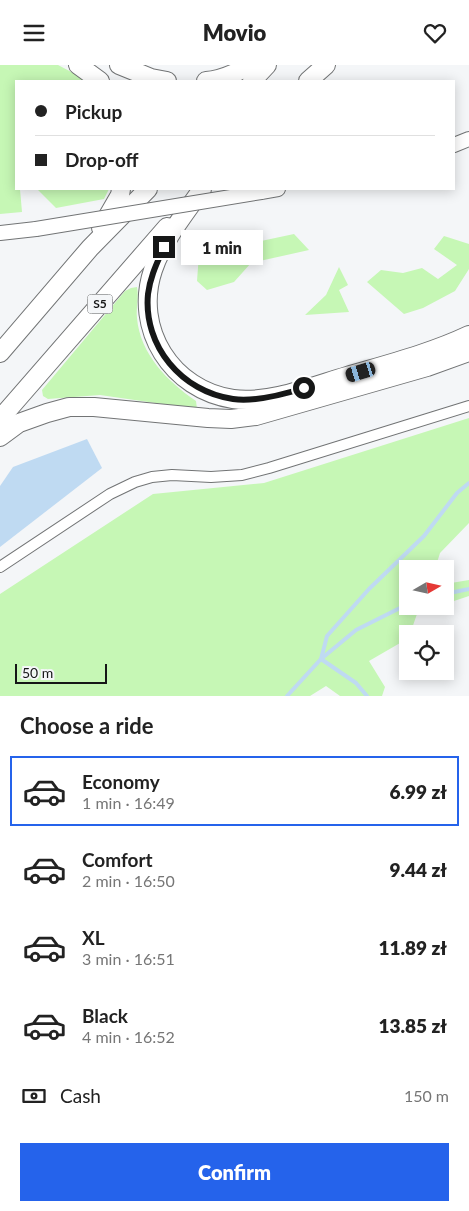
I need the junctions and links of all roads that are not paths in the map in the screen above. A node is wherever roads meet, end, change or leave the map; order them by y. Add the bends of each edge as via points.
1 (78, 65) edge
2 (119, 65) edge
3 (250, 65) edge
4 (267, 65) edge
5 (326, 65) edge
6 (99, 80) edge
7 (162, 80) edge
8 (216, 80) edge
9 (253, 80) edge
10 (309, 80) edge
11 (121, 190) edge
12 (147, 190) edge
13 (200, 190) edge
14 (200, 190) edge
15 (272, 190) edge
16 (0, 233) edge
17 (90, 248) junction
18 (469, 335) edge
19 (469, 352) edge
20 (0, 353) edge
21 (469, 407) edge
22 (0, 419) edge
23 (0, 437) edge
24 (0, 567) edge

1 - 6 highway
2 - 7 highway
3 - 8 highway
4 - 9 highway
5 - 10 highway
11 - 17 highway
12 - 17 highway
13 - 18 highway via 164,247 153,270 148,295 149,319 155,341 168,363 188,382 210,393 234,399 259,399 399,361
14 - 22 highway, S5
15 - 16 main road, bridge
17 - 20 highway
19 - 23 highway via 256,416 223,419 69,407 20,423
21 - 24 street via 242,475 172,475 135,482 110,494

